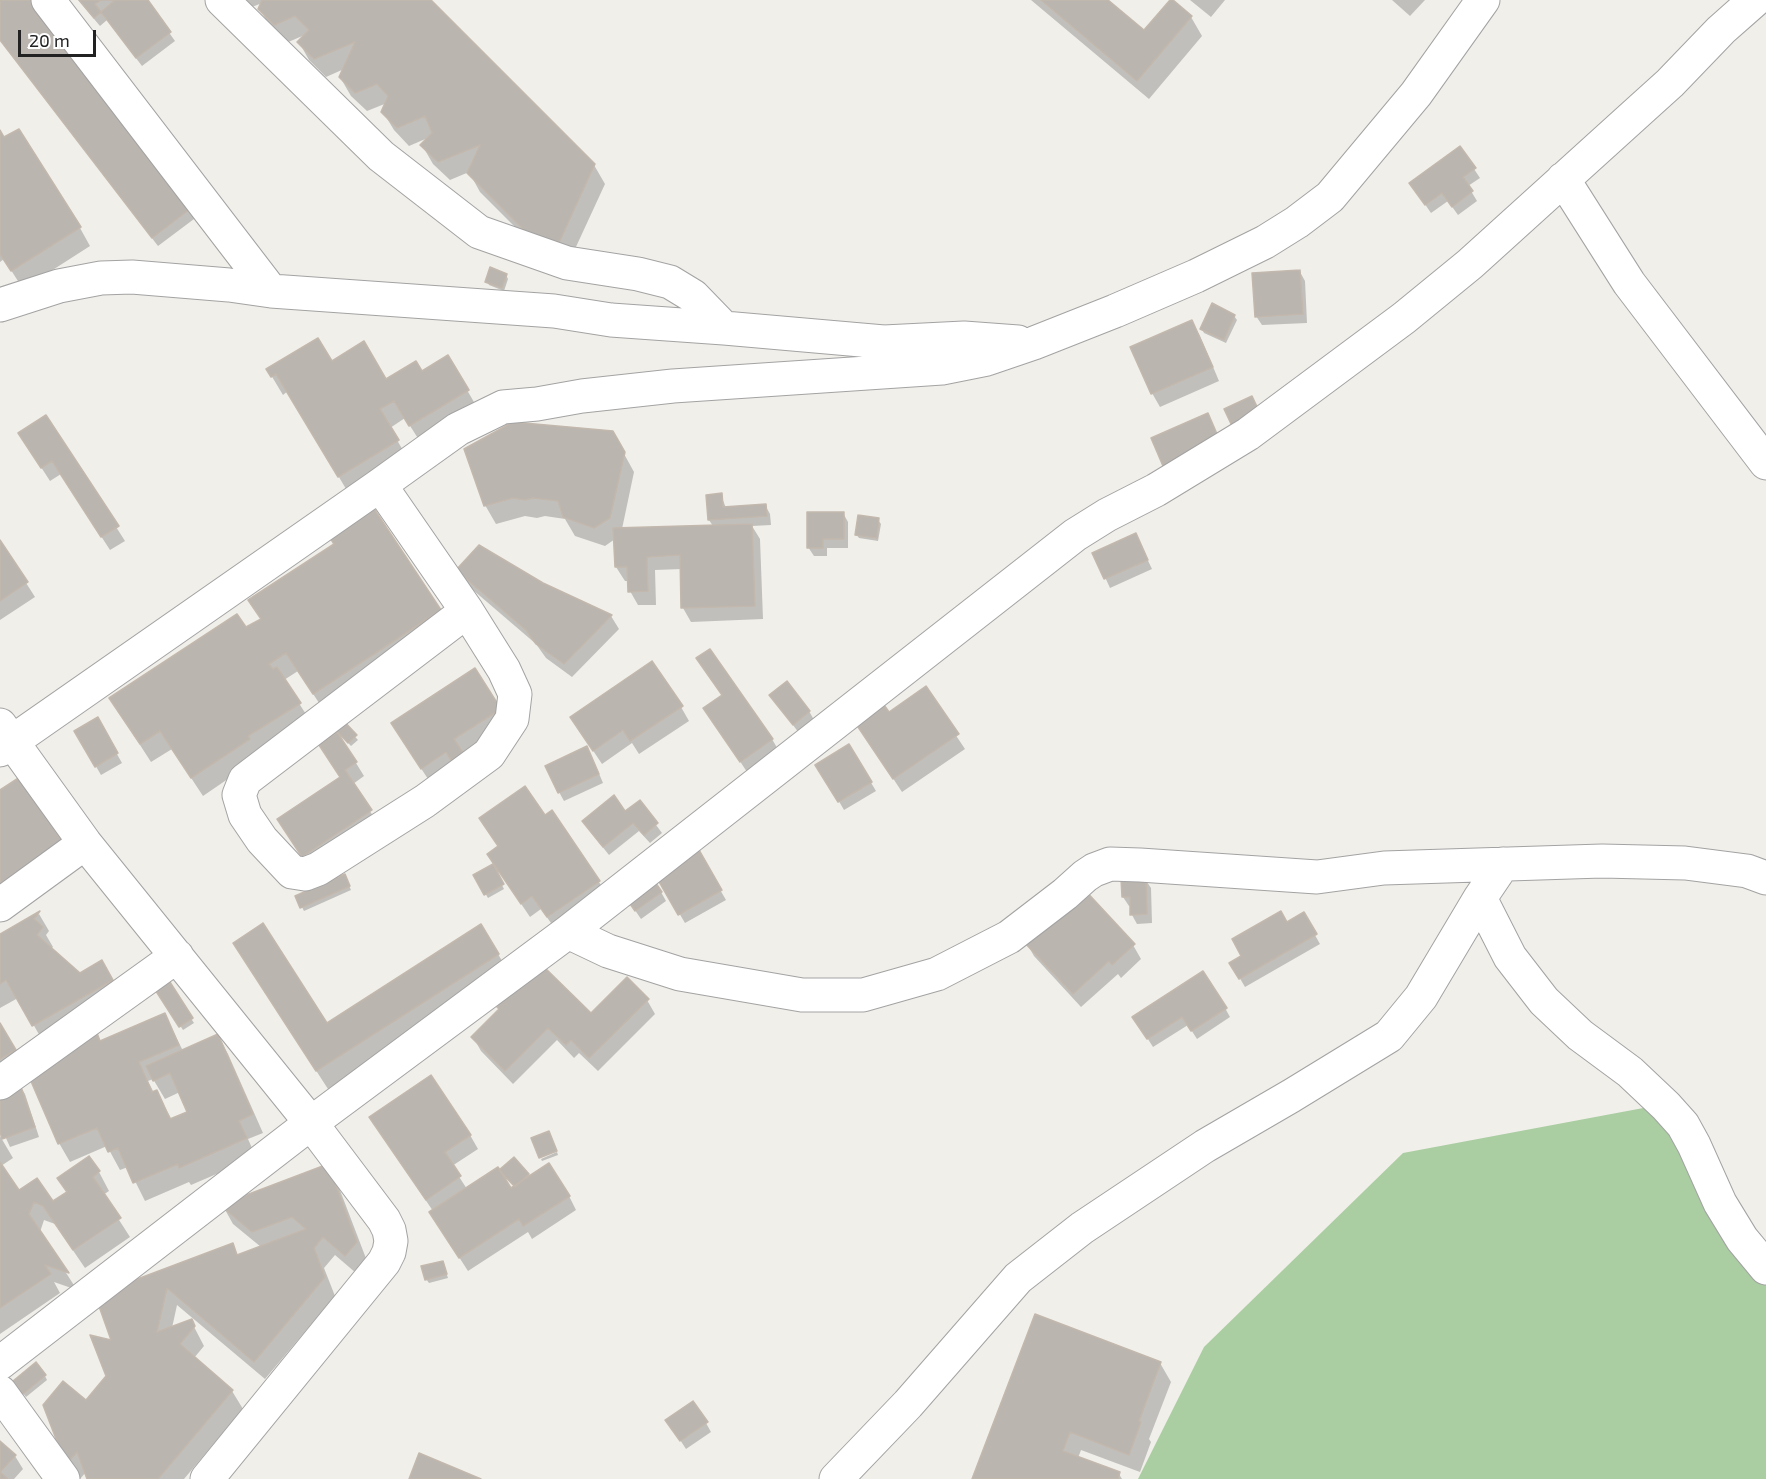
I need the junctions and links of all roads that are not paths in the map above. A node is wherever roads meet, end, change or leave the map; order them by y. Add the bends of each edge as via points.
1 (48, 0) edge
2 (222, 0) edge
3 (1483, 0) edge
4 (1755, 0) edge
5 (1563, 179) junction
6 (271, 291) junction
7 (0, 305) edge
8 (724, 328) junction
9 (1034, 343) junction
10 (1766, 463) edge
11 (380, 485) junction
12 (467, 611) junction
13 (4, 739) edge
14 (85, 843) junction
15 (1503, 864) junction
16 (1766, 878) edge
17 (1480, 898) junction
18 (0, 906) edge
19 (568, 932) junction
20 (177, 956) junction
21 (0, 1083) edge
22 (311, 1123) junction
23 (1766, 1268) edge
24 (0, 1363) edge
25 (0, 1392) edge
26 (63, 1479) edge
27 (207, 1479) edge
28 (836, 1479) edge

1 - 6 street
2 - 8 street via 381,156 479,232 567,263 670,282 693,296
3 - 9 street via 1416,94 1330,196 1297,222 1196,276
4 - 5 street
5 - 10 street via 1629,283
5 - 19 street via 1404,318 1248,434 1075,535
6 - 7 street via 118,277 80,281
6 - 8 street via 554,311 611,320
8 - 9 street via 884,342 964,338
9 - 11 street via 987,359 942,368 673,386 503,407 458,429
11 - 12 street
11 - 13 street
12 - 12 street via 245,780 239,795 245,815 292,872 305,874 318,869 425,801 489,754 507,728 515,694
13 - 14 street
14 - 18 street
14 - 20 street
15 - 16 street via 1685,863 1747,871
15 - 17 street
15 - 19 street via 1384,868 1317,877 1110,864 1085,876 1010,937 937,974 863,995 802,994 680,974 608,951
17 - 23 street via 1510,957 1544,1001 1580,1035 1630,1072 1683,1125 1720,1203
17 - 28 street via 1421,997 1389,1036 1204,1146 1082,1228 1018,1278
19 - 22 street
20 - 21 street
20 - 22 street
22 - 24 street
22 - 27 street via 384,1220 391,1241 389,1252
25 - 26 street

